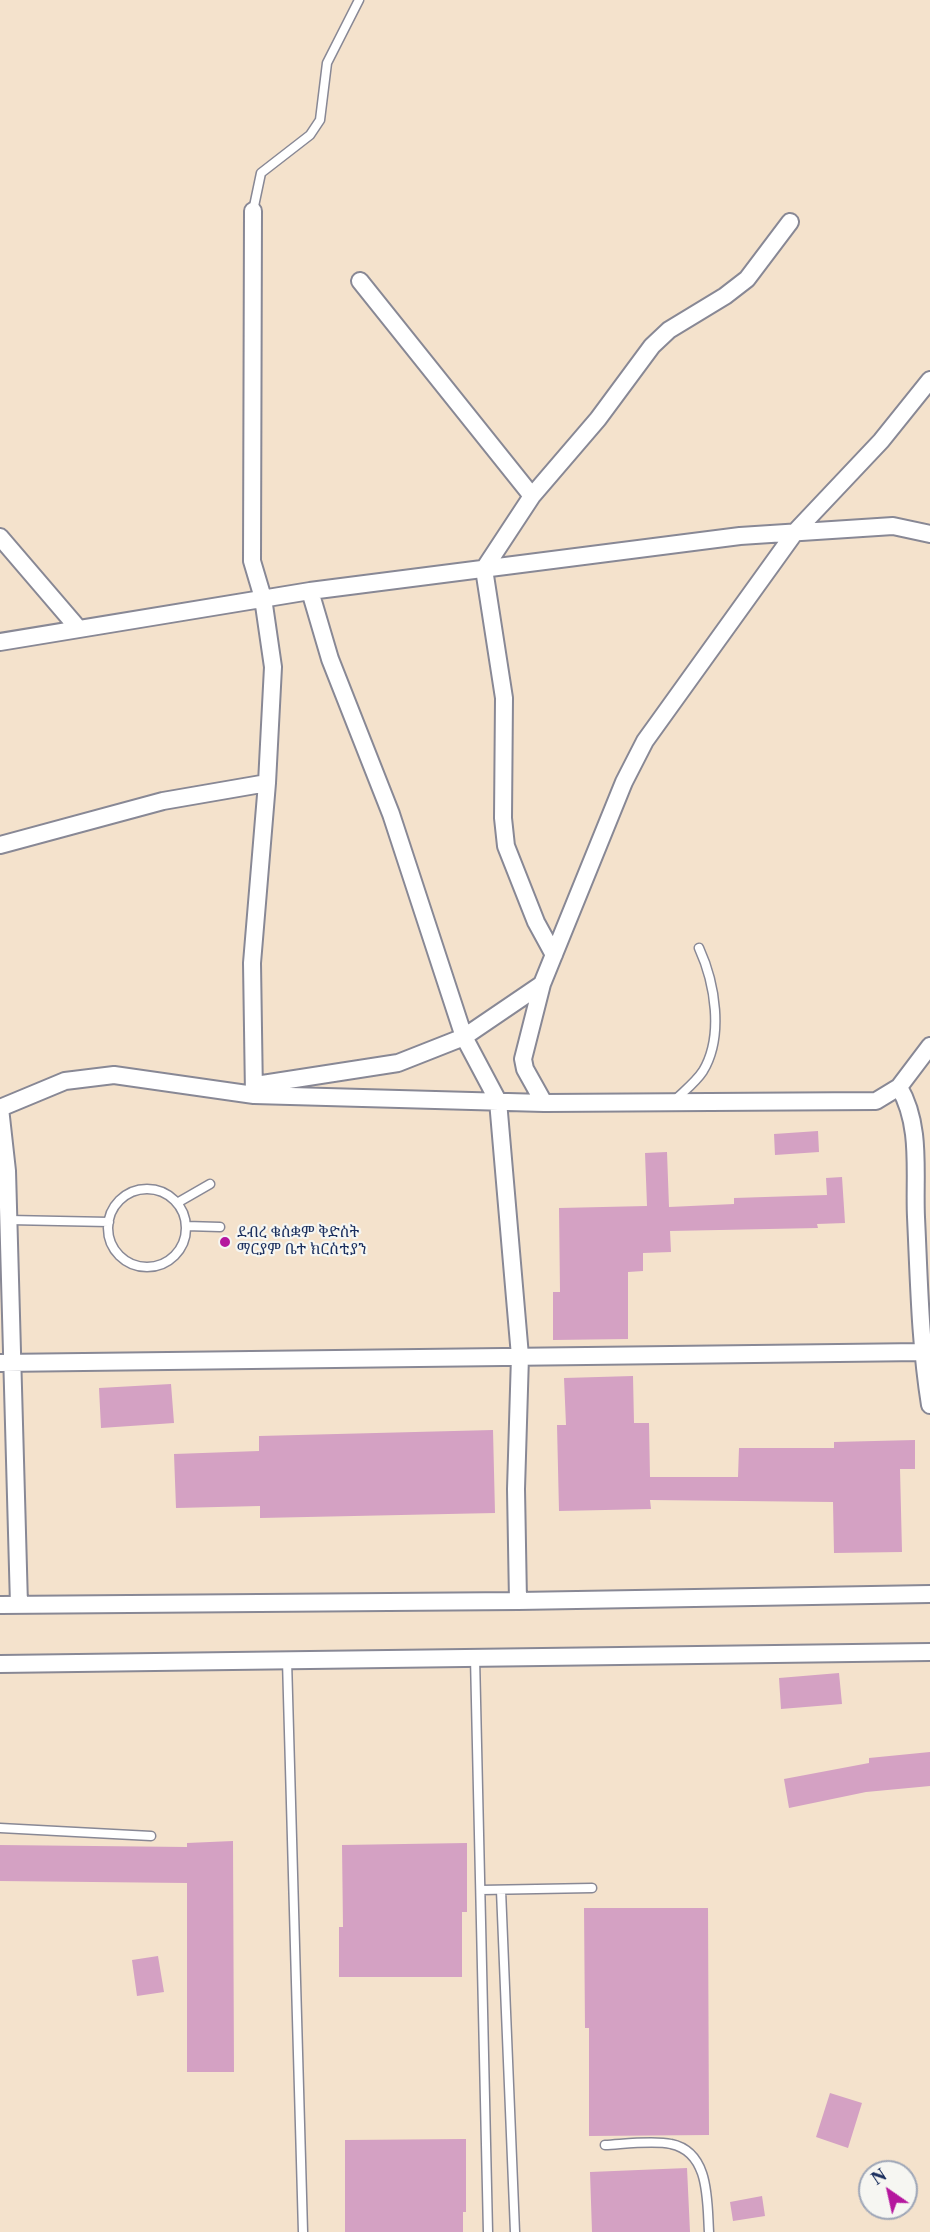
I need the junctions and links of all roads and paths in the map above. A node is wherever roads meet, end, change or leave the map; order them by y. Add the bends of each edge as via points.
1 (359, 0) edge
2 (254, 211) joint
3 (790, 222) dead end
4 (360, 281) dead end
5 (930, 380) edge
6 (532, 496) junction
7 (796, 531) junction
8 (930, 534) edge
9 (0, 537) edge
10 (484, 569) junction
11 (310, 591) junction
12 (263, 598) junction
13 (78, 628) junction
14 (0, 642) edge
15 (267, 783) junction
16 (0, 845) edge
17 (699, 948) dead end
18 (554, 955) junction
19 (542, 984) junction
20 (464, 1037) junction
21 (930, 1046) edge
22 (899, 1087) junction
23 (255, 1090) junction
24 (498, 1101) junction
25 (544, 1103) junction
26 (672, 1104) junction
27 (0, 1108) edge
28 (210, 1184) dead end
29 (177, 1203) junction
30 (9, 1220) junction
31 (109, 1222) junction
32 (186, 1226) junction
33 (220, 1227) dead end
34 (5, 1289) edge
35 (922, 1352) junction
36 (520, 1356) junction
37 (6, 1363) edge
38 (930, 1405) edge
39 (930, 1594) edge
40 (518, 1601) junction
41 (0, 1605) edge
42 (19, 1605) junction
43 (930, 1652) edge
44 (476, 1657) junction
45 (287, 1659) junction
46 (0, 1664) edge
47 (0, 1828) edge
48 (152, 1836) dead end
49 (592, 1888) dead end
50 (481, 1890) junction
51 (501, 1890) junction
52 (605, 2145) dead end
53 (303, 2232) edge
54 (488, 2232) edge
55 (515, 2232) edge
56 (709, 2232) edge

1 - 2 lane via 327,63 320,120 309,135 261,173
2 - 12 street via 252,561
3 - 6 street via 747,279 669,330 652,346 598,419
4 - 6 street
5 - 7 street via 881,441
6 - 10 street
7 - 8 street via 893,526
7 - 10 street
7 - 18 street via 645,741 624,782
9 - 13 street
10 - 11 street
10 - 18 street via 504,698 506,846 536,922
11 - 12 street
11 - 20 street via 330,659 391,814
12 - 13 street
12 - 15 street via 273,668
13 - 14 street
15 - 16 street via 163,801
15 - 23 street via 252,963
17 - 26 lane via 707,965 716,1021 714,1040 702,1073
18 - 19 street
19 - 20 street
19 - 25 street via 523,1059
20 - 23 street via 399,1063
20 - 24 street
21 - 22 street
22 - 26 street via 876,1101
22 - 35 street via 905,1096 915,1141
23 - 24 street
23 - 27 street via 114,1075 64,1081
24 - 25 street
24 - 36 street
25 - 26 street
27 - 30 street
28 - 29 lane
29 - 31 lane via 159,1191 140,1190 116,1205
29 - 32 lane
30 - 31 lane
30 - 34 street
31 - 32 lane via 114,1249 127,1262 145,1268 172,1259 183,1244
32 - 33 lane
34 - 37 street
35 - 36 street
35 - 38 street
36 - 37 street
36 - 40 street
37 - 42 street
39 - 40 street
40 - 42 street
41 - 42 street
43 - 44 street
44 - 45 street
44 - 50 lane
45 - 46 street
45 - 53 lane
47 - 48 lane
49 - 51 lane
50 - 51 lane
50 - 54 lane
51 - 55 lane
52 - 56 lane via 668,2143 694,2156 707,2186

